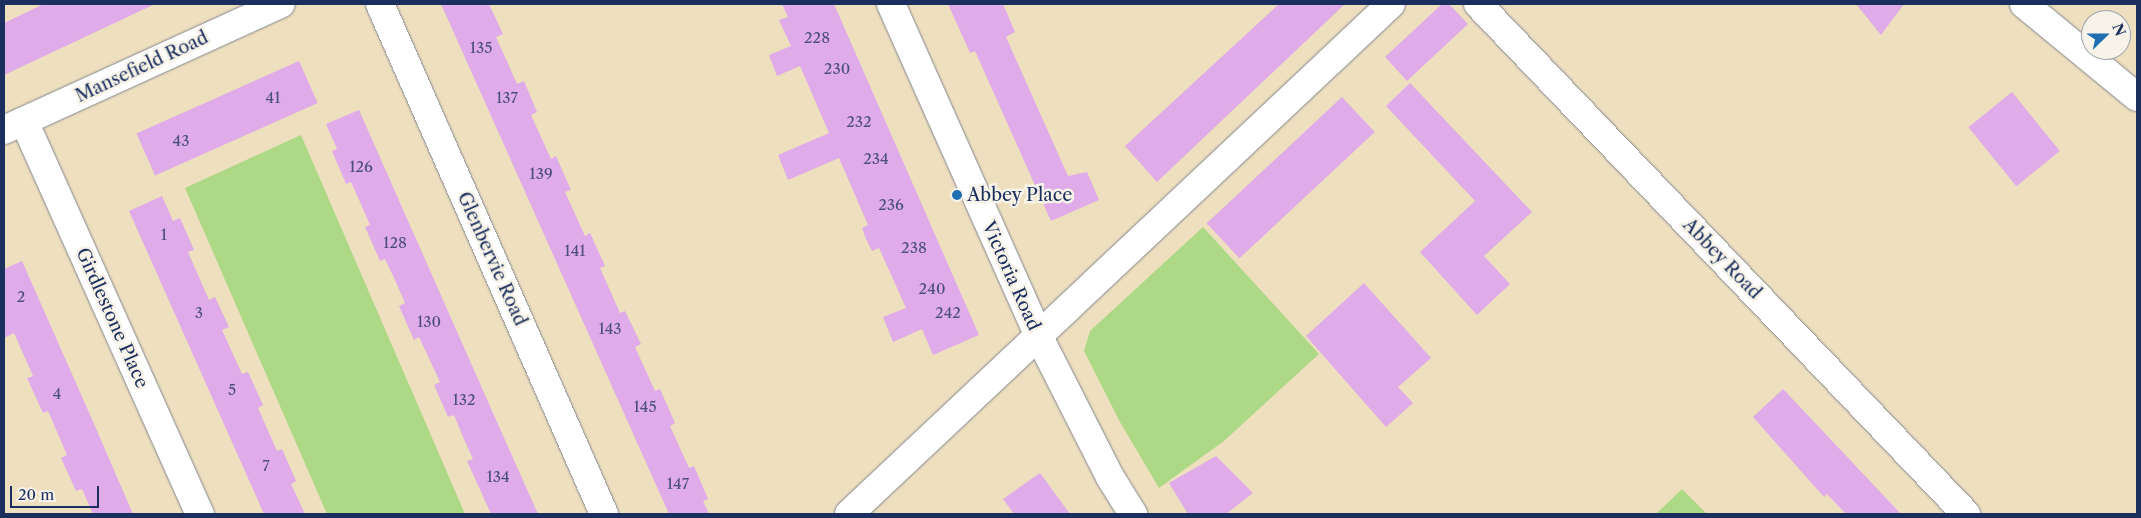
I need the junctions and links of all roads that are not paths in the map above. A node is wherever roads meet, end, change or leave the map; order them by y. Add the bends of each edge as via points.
1 (281, 4) edge
2 (380, 4) edge
3 (890, 4) edge
4 (1391, 4) edge
5 (1478, 4) edge
6 (2024, 4) edge
7 (2137, 97) edge
8 (14, 126) edge
9 (1039, 337) junction
10 (200, 514) edge
11 (604, 514) edge
12 (849, 514) edge
13 (1132, 514) edge
14 (1966, 514) edge

1 - 8 street, Mansefield Road
2 - 11 street, Glenbervie Road
3 - 9 street, Victoria Road
4 - 9 street
5 - 14 street, Abbey Road
6 - 7 street
8 - 10 street, Girdlestone Place
9 - 12 street
9 - 13 street, Victoria Road

